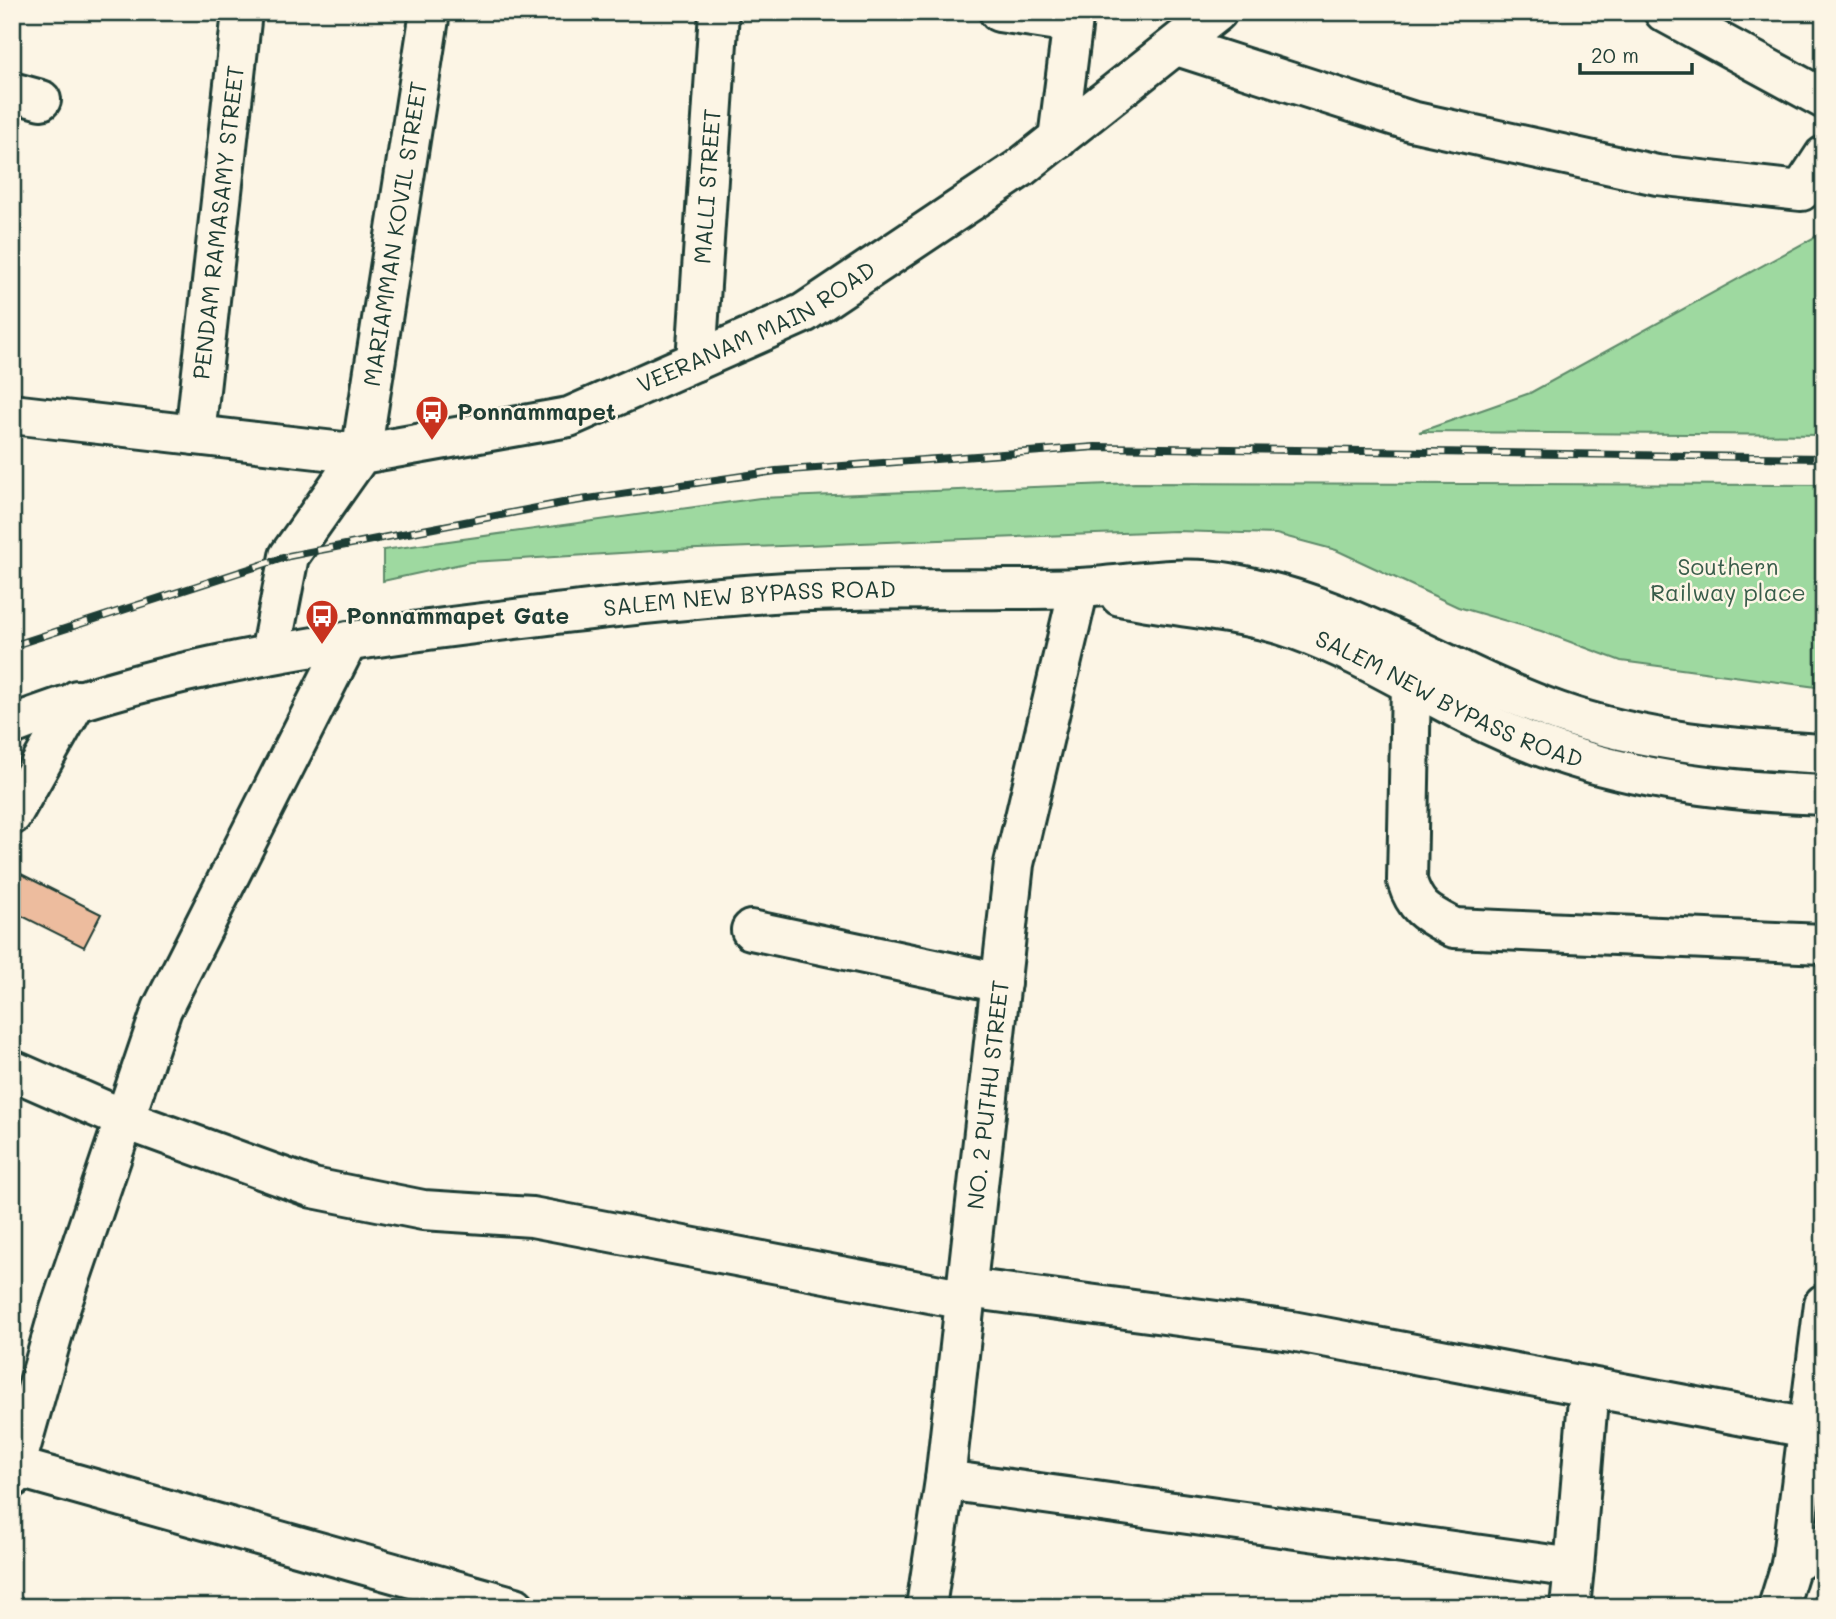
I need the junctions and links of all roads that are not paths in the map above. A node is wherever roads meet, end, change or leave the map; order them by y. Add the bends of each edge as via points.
1 (242, 12) edge
2 (430, 12) edge
3 (719, 12) edge
4 (999, 12) edge
5 (1217, 12) edge
6 (1664, 12) edge
7 (1073, 17) edge
8 (1177, 46) junction
9 (1824, 99) edge
10 (1058, 139) junction
11 (1824, 156) edge
12 (696, 361) junction
13 (12, 414) edge
14 (195, 435) junction
15 (361, 454) junction
16 (1079, 588) junction
17 (348, 641) junction
18 (270, 654) junction
19 (1411, 684) junction
20 (77, 700) junction
21 (12, 725) edge
22 (1824, 754) edge
23 (1824, 795) edge
24 (12, 815) edge
25 (751, 930) dead end
26 (1824, 944) edge
27 (1001, 983) junction
28 (12, 1070) edge
29 (126, 1120) junction
30 (967, 1294) junction
31 (1824, 1304) edge
32 (1589, 1387) junction
33 (1808, 1428) junction
34 (14, 1471) edge
35 (945, 1480) junction
36 (1824, 1545) edge
37 (1791, 1565) junction
38 (1574, 1568) junction
39 (515, 1607) edge
40 (926, 1607) edge
41 (1570, 1607) edge
42 (1778, 1607) edge

1 - 14 street, PENDAM RAMASAMY STREET
2 - 15 street, MARIAMMAN KOVIL STREET
3 - 12 street, MALLI STREET
4 - 7 street
5 - 8 street, VEERANAM MAIN ROAD
6 - 9 street
7 - 10 street
8 - 10 street, VEERANAM MAIN ROAD
8 - 11 street via 1411,121 1657,175 1801,191
10 - 12 street, VEERANAM MAIN ROAD via 804,313
12 - 15 street, VEERANAM MAIN ROAD via 569,417
13 - 14 street, VEERANAM MAIN ROAD
14 - 15 street, VEERANAM MAIN ROAD
15 - 18 street via 289,556
16 - 17 street, SALEM NEW BYPASS ROAD via 778,593 597,607
16 - 19 street, SALEM NEW BYPASS ROAD via 1296,630
16 - 22 street, SALEM NEW BYPASS ROAD via 1177,579 1280,593 1370,626 1503,690 1613,728 1738,750
16 - 27 street, NO. 2 PUTHU STREET via 1014,864
17 - 18 street, SALEM NEW BYPASS ROAD
17 - 29 street via 162,1009
18 - 20 street, SALEM NEW BYPASS ROAD
19 - 23 street, SALEM NEW BYPASS ROAD via 1546,750 1605,768 1696,785
19 - 26 street via 1407,881 1413,902 1432,916 1454,928
20 - 21 street, SALEM NEW BYPASS ROAD
20 - 24 street
25 - 27 street
27 - 30 street, NO. 2 PUTHU STREET
28 - 29 street
29 - 30 street via 313,1188 423,1210 532,1217
29 - 34 street via 59,1312
30 - 32 street via 1292,1331
30 - 35 street, NO. 2 PUTHU STREET
31 - 33 street
32 - 33 street
32 - 38 street
33 - 37 street
34 - 39 street
35 - 38 street
35 - 40 street, NO. 2 PUTHU STREET
36 - 37 street
37 - 42 street
38 - 41 street

